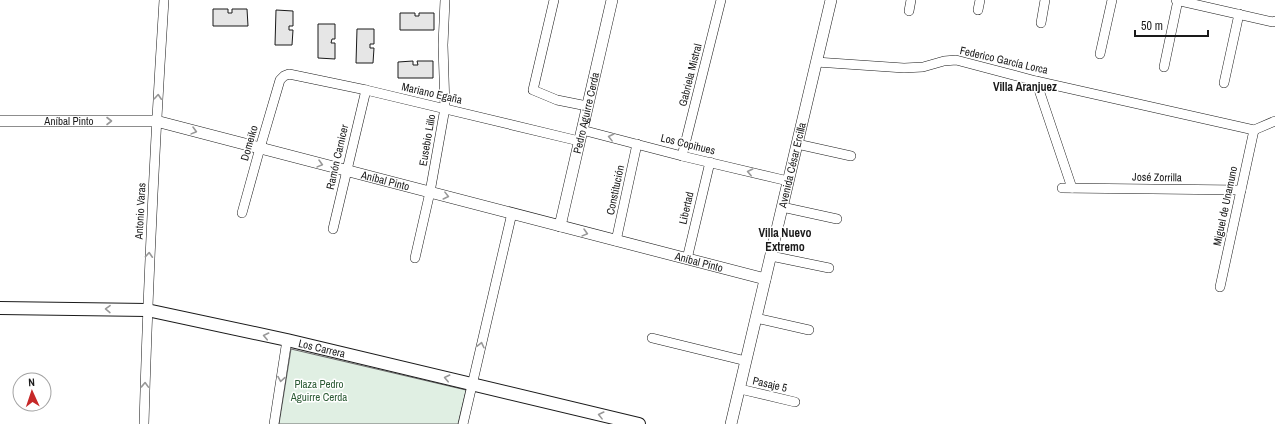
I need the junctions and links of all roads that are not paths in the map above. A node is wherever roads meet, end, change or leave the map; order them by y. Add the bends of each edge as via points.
1 (164, 0) edge
2 (445, 0) edge
3 (554, 0) edge
4 (612, 0) edge
5 (721, 0) edge
6 (831, 0) edge
7 (911, 0) edge
8 (980, 0) edge
9 (1045, 0) edge
10 (1112, 0) edge
11 (1177, 0) edge
12 (908, 10) dead end
13 (978, 10) dead end
14 (1239, 14) junction
15 (1275, 21) edge
16 (1041, 23) dead end
17 (1100, 54) dead end
18 (816, 62) junction
19 (1164, 67) dead end
20 (280, 80) joint
21 (1036, 81) junction
22 (1224, 83) dead end
23 (366, 90) junction
24 (587, 106) junction
25 (445, 108) junction
26 (0, 121) edge
27 (156, 121) junction
28 (1275, 121) edge
29 (582, 130) junction
30 (1254, 130) junction
31 (579, 141) junction
32 (637, 144) junction
33 (797, 144) junction
34 (260, 148) junction
35 (682, 156) junction
36 (851, 156) dead end
37 (710, 162) junction
38 (346, 171) junction
39 (788, 181) junction
40 (1062, 188) dead end
41 (1072, 188) junction
42 (1241, 190) junction
43 (430, 192) junction
44 (782, 207) junction
45 (242, 213) dead end
46 (512, 213) junction
47 (837, 219) dead end
48 (560, 226) junction
49 (333, 229) dead end
50 (616, 241) junction
51 (771, 256) junction
52 (414, 258) dead end
53 (687, 259) junction
54 (829, 268) dead end
55 (765, 279) junction
56 (1220, 287) dead end
57 (0, 308) edge
58 (147, 310) junction
59 (756, 318) junction
60 (809, 330) dead end
61 (652, 338) dead end
62 (287, 340) junction
63 (746, 361) junction
64 (472, 384) junction
65 (740, 389) junction
66 (795, 402) dead end
67 (144, 424) edge
68 (274, 424) edge
69 (463, 424) edge
70 (639, 424) edge
71 (731, 424) edge

27 -> 1 street, Antonio Varas
2 - 25 street, Eusebio Lillo
3 - 24 street via 533,90 557,100
4 - 24 street, Pedro Aguirre Cerda
5 - 35 street, Gabriela Mistral
6 - 18 street, Avenida César Ercilla
7 - 12 street
8 - 13 street
9 - 16 street
10 - 17 street
11 - 14 street
11 - 19 street
14 - 15 street
14 - 22 street
18 - 21 street, Federico García Lorca via 904,68 956,60
18 - 33 street, Avenida César Ercilla
20 - 23 street, Mariano Egaña via 289,74
20 - 34 street, Domeiko
21 - 30 street, Federico García Lorca
21 - 41 street
23 - 25 street, Mariano Egaña
23 - 38 street, Ramón Carnicer
24 - 29 street, Pedro Aguirre Cerda
25 - 31 street, Mariano Egaña
25 - 43 street, Eusebio Lillo
26 -> 27 street, Aníbal Pinto
27 -> 34 street, Aníbal Pinto
58 -> 27 street, Antonio Varas
28 - 30 street
29 - 31 street, Pedro Aguirre Cerda
32 -> 29 street, Los Copihues
30 - 42 street, Miguel de Unamuno
31 - 48 street, Pedro Aguirre Cerda
32 - 35 street, Los Copihues
32 - 50 street, Constitución
33 - 36 street
33 - 39 street, Avenida César Ercilla
34 -> 38 street, Aníbal Pinto
34 - 45 street, Domeiko
35 - 37 street, Los Copihues
39 -> 37 street, Los Copihues
37 - 53 street, Libertad
38 - 43 street, Aníbal Pinto
38 - 49 street, Ramón Carnicer
39 - 44 street, Avenida César Ercilla
40 - 41 street, José Zorrilla
41 - 42 street, José Zorrilla
42 - 56 street, Miguel de Unamuno
43 -> 46 street, Aníbal Pinto
43 - 52 street, Eusebio Lillo
44 - 47 street
44 - 51 street, Avenida César Ercilla
46 - 48 street, Aníbal Pinto
64 -> 46 street
48 -> 50 street, Aníbal Pinto
50 - 53 street, Aníbal Pinto
51 - 54 street
51 - 55 street, Avenida César Ercilla
53 - 55 street, Aníbal Pinto
55 - 59 street, Avenida César Ercilla
58 -> 57 main road, Los Carrera
62 -> 58 main road, Los Carrera
67 -> 58 street, Antonio Varas
59 - 60 street
59 - 63 street, Avenida César Ercilla
61 - 63 street
64 -> 62 main road, Los Carrera
62 -> 68 street
63 - 65 street, Avenida César Ercilla
64 - 69 street
70 -> 64 main road, Los Carrera
65 - 66 street, Pasaje 5
65 - 71 street, Avenida César Ercilla

